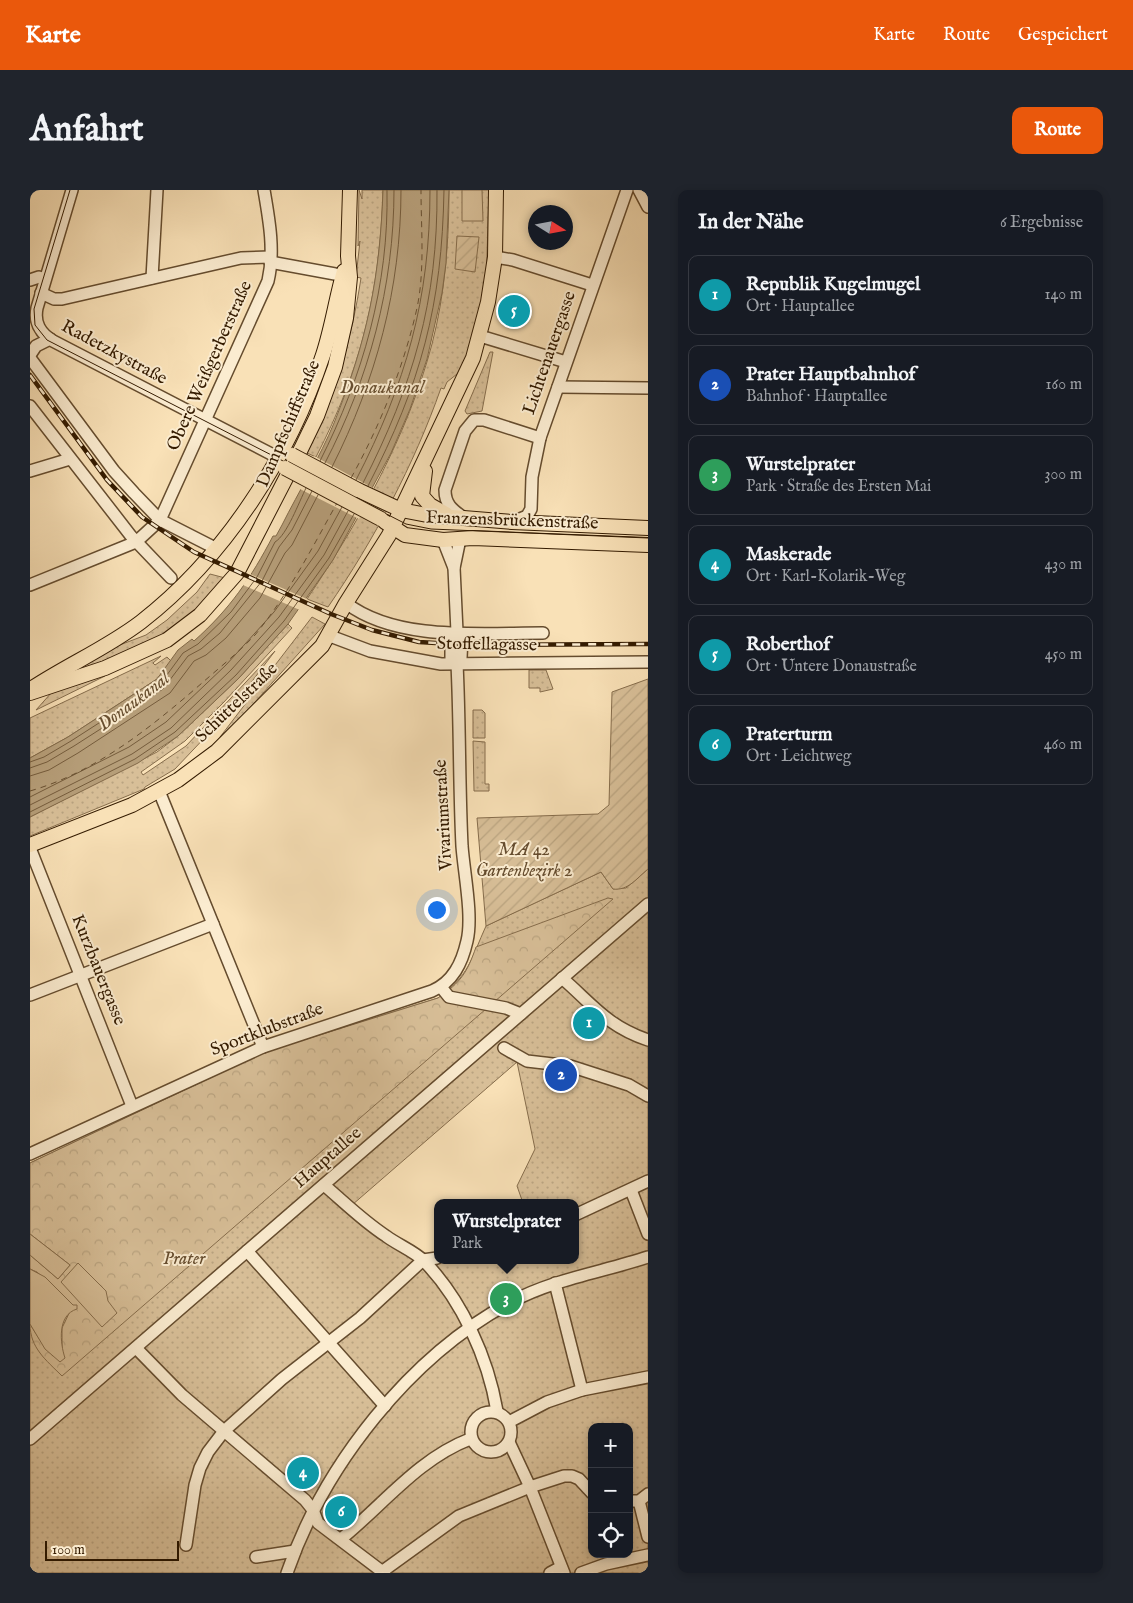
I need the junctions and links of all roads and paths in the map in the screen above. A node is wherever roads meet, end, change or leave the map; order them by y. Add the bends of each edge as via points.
1 (72, 190) edge
2 (157, 190) edge
3 (264, 190) edge
4 (350, 190) edge
5 (496, 190) edge
6 (627, 190) edge
7 (639, 190) edge
8 (648, 207) edge
9 (348, 256) junction
10 (495, 257) junction
11 (270, 260) junction
12 (335, 274) dead end
13 (152, 278) junction
14 (592, 285) junction
15 (41, 293) junction
16 (30, 301) edge
17 (30, 325) edge
18 (46, 335) junction
19 (480, 336) junction
20 (30, 356) edge
21 (566, 362) junction
22 (558, 387) junction
23 (648, 388) edge
24 (30, 406) edge
25 (205, 420) junction
26 (540, 438) junction
27 (427, 458) junction
28 (70, 459) junction
29 (281, 463) junction
30 (30, 471) edge
31 (394, 507) junction
32 (458, 518) junction
33 (160, 520) junction
34 (512, 522) junction
35 (392, 527) junction
36 (648, 528) edge
37 (460, 539) junction
38 (443, 540) junction
39 (136, 542) junction
40 (648, 545) edge
41 (215, 548) junction
42 (454, 568) junction
43 (171, 578) dead end
44 (30, 585) edge
45 (346, 603) junction
46 (457, 632) junction
47 (543, 633) dead end
48 (330, 636) junction
49 (648, 662) edge
50 (457, 664) junction
51 (30, 691) edge
52 (159, 791) junction
53 (30, 846) edge
54 (648, 904) edge
55 (214, 924) junction
56 (81, 975) junction
57 (562, 978) junction
58 (441, 987) junction
59 (30, 995) edge
60 (522, 1014) junction
61 (648, 1040) edge
62 (263, 1047) junction
63 (504, 1048) dead end
64 (648, 1096) edge
65 (132, 1106) junction
66 (30, 1154) edge
67 (648, 1181) edge
68 (324, 1185) junction
69 (631, 1190) junction
70 (579, 1213) edge
71 (648, 1234) edge
72 (247, 1252) junction
73 (648, 1257) edge
74 (434, 1258) edge
75 (423, 1260) junction
76 (555, 1283) junction
77 (469, 1327) junction
78 (329, 1342) junction
79 (136, 1348) junction
80 (648, 1377) edge
81 (582, 1390) junction
82 (385, 1406) junction
83 (497, 1411) junction
84 (509, 1422) junction
85 (224, 1431) junction
86 (30, 1439) edge
87 (470, 1439) junction
88 (509, 1442) junction
89 (530, 1487) junction
90 (588, 1489) edge
91 (639, 1499) edge
92 (314, 1510) junction
93 (648, 1537) edge
94 (341, 1539) junction
95 (186, 1545) dead end
96 (295, 1551) junction
97 (648, 1555) edge
98 (256, 1557) dead end
99 (562, 1570) edge
100 (384, 1572) edge
101 (287, 1573) edge
102 (550, 1573) edge
103 (581, 1573) edge

1 - 15 street, Radetzkystraße
2 - 13 street
3 - 11 street, Obere Weißgerberstraße
4 - 9 main road, Dampfschiffstraße
5 - 10 main road, Schüttelstraße
6 - 14 street, Lichtenauergasse
7 - 8 street
9 - 29 main road via 322,358
9 - 51 main road, Dampfschiffstraße via 350,277 346,318 326,392 276,502 237,573 200,615 167,640 121,661
10 - 14 street
10 - 19 main road, Schüttelstraße
11 - 12 street
11 - 13 street via 241,258
11 - 25 street, Obere Weißgerberstraße via 268,281
13 - 15 street via 62,299
14 - 21 street, Lichtenauergasse
15 - 16 street
15 - 18 street, Radetzkystraße via 36,316
17 - 18 street
18 - 20 street
18 - 25 street, Radetzkystraße
19 - 21 street
19 - 27 main road, Schüttelstraße
20 - 33 street via 114,471
21 - 22 street, Lichtenauergasse
22 - 23 street
22 - 26 street, Lichtenauergasse
24 - 28 street
25 - 29 street, Radetzkystraße
25 - 33 street, Obere Weißgerberstraße
26 - 32 street via 484,420 474,420 466,431 445,490 449,507
26 - 34 street, Lichtenauergasse via 532,477 531,509 527,516
27 - 31 main road, Schüttelstraße
27 - 32 main road via 422,496 430,505
28 - 30 street
28 - 39 street
29 - 31 main road, Franzensbrückenstraße, bridge via 292,456
29 - 35 main road, Franzensbrückenstraße, bridge
29 - 41 main road
31 - 32 main road, Franzensbrückenstraße
31 - 35 main road, Schüttelstraße
32 - 34 main road, Franzensbrückenstraße
33 - 39 street, Obere Weißgerberstraße
33 - 41 street
34 - 36 main road, Franzensbrückenstraße
35 - 38 main road, Franzensbrückenstraße via 405,535
35 - 45 main road, Schüttelstraße
37 - 38 main road, Franzensbrückenstraße
37 - 40 main road, Franzensbrückenstraße
37 - 42 street, Vivariumstraße
38 - 42 street, Vivariumstraße
39 - 43 street
39 - 44 street
41 - 51 main road via 180,588 140,623
42 - 46 street, Vivariumstraße
45 - 46 street via 361,614 381,621 413,629
45 - 48 main road, Schüttelstraße
46 - 47 street
46 - 50 street, Vivariumstraße via 451,637 451,658
48 - 50 street, Stoffellagasse via 370,651
48 - 52 main road, Schüttelstraße via 217,751
49 - 50 street, Stoffellagasse
50 - 58 street, Vivariumstraße via 459,792 469,928 461,960 454,974
52 - 53 main road, Schüttelstraße
52 - 55 street
53 - 56 street, Kurzbauergasse
54 - 57 street, Hauptallee
55 - 56 street
55 - 62 street
56 - 59 street
56 - 65 street, Kurzbauergasse
57 - 60 street, Hauptallee
57 - 61 street via 594,1010 618,1028
58 - 60 street via 449,997
58 - 62 street, Sportklubstraße
60 - 68 street, Hauptallee
62 - 65 street, Sportklubstraße
63 - 64 street via 527,1061 570,1066 629,1085
65 - 66 street, Sportklubstraße
67 - 69 street
68 - 72 street, Hauptallee
68 - 75 street via 374,1228
69 - 70 street
69 - 71 street
72 - 78 street
72 - 79 street, Hauptallee
73 - 76 street
74 - 75 street
75 - 77 street via 448,1291
75 - 78 street
76 - 77 street via 512,1301
76 - 81 street
77 - 82 street
77 - 83 street via 485,1364
78 - 82 street
78 - 85 street
79 - 85 street via 182,1396
79 - 86 street, Hauptallee
80 - 81 street
81 - 84 street via 547,1402
82 - 92 street via 360,1435 330,1479
83 - 84 street
83 - 87 street via 473,1421
84 - 88 street
85 - 92 street
85 - 95 street via 200,1468
87 - 88 street via 478,1448 490,1451
87 - 94 street via 422,1465
88 - 89 street
89 - 90 street via 572,1476
89 - 99 street
89 - 100 street via 459,1516
91 - 93 street
92 - 94 street via 318,1523
92 - 96 street
94 - 100 street
96 - 98 street
96 - 101 street
97 - 103 street
99 - 102 street

